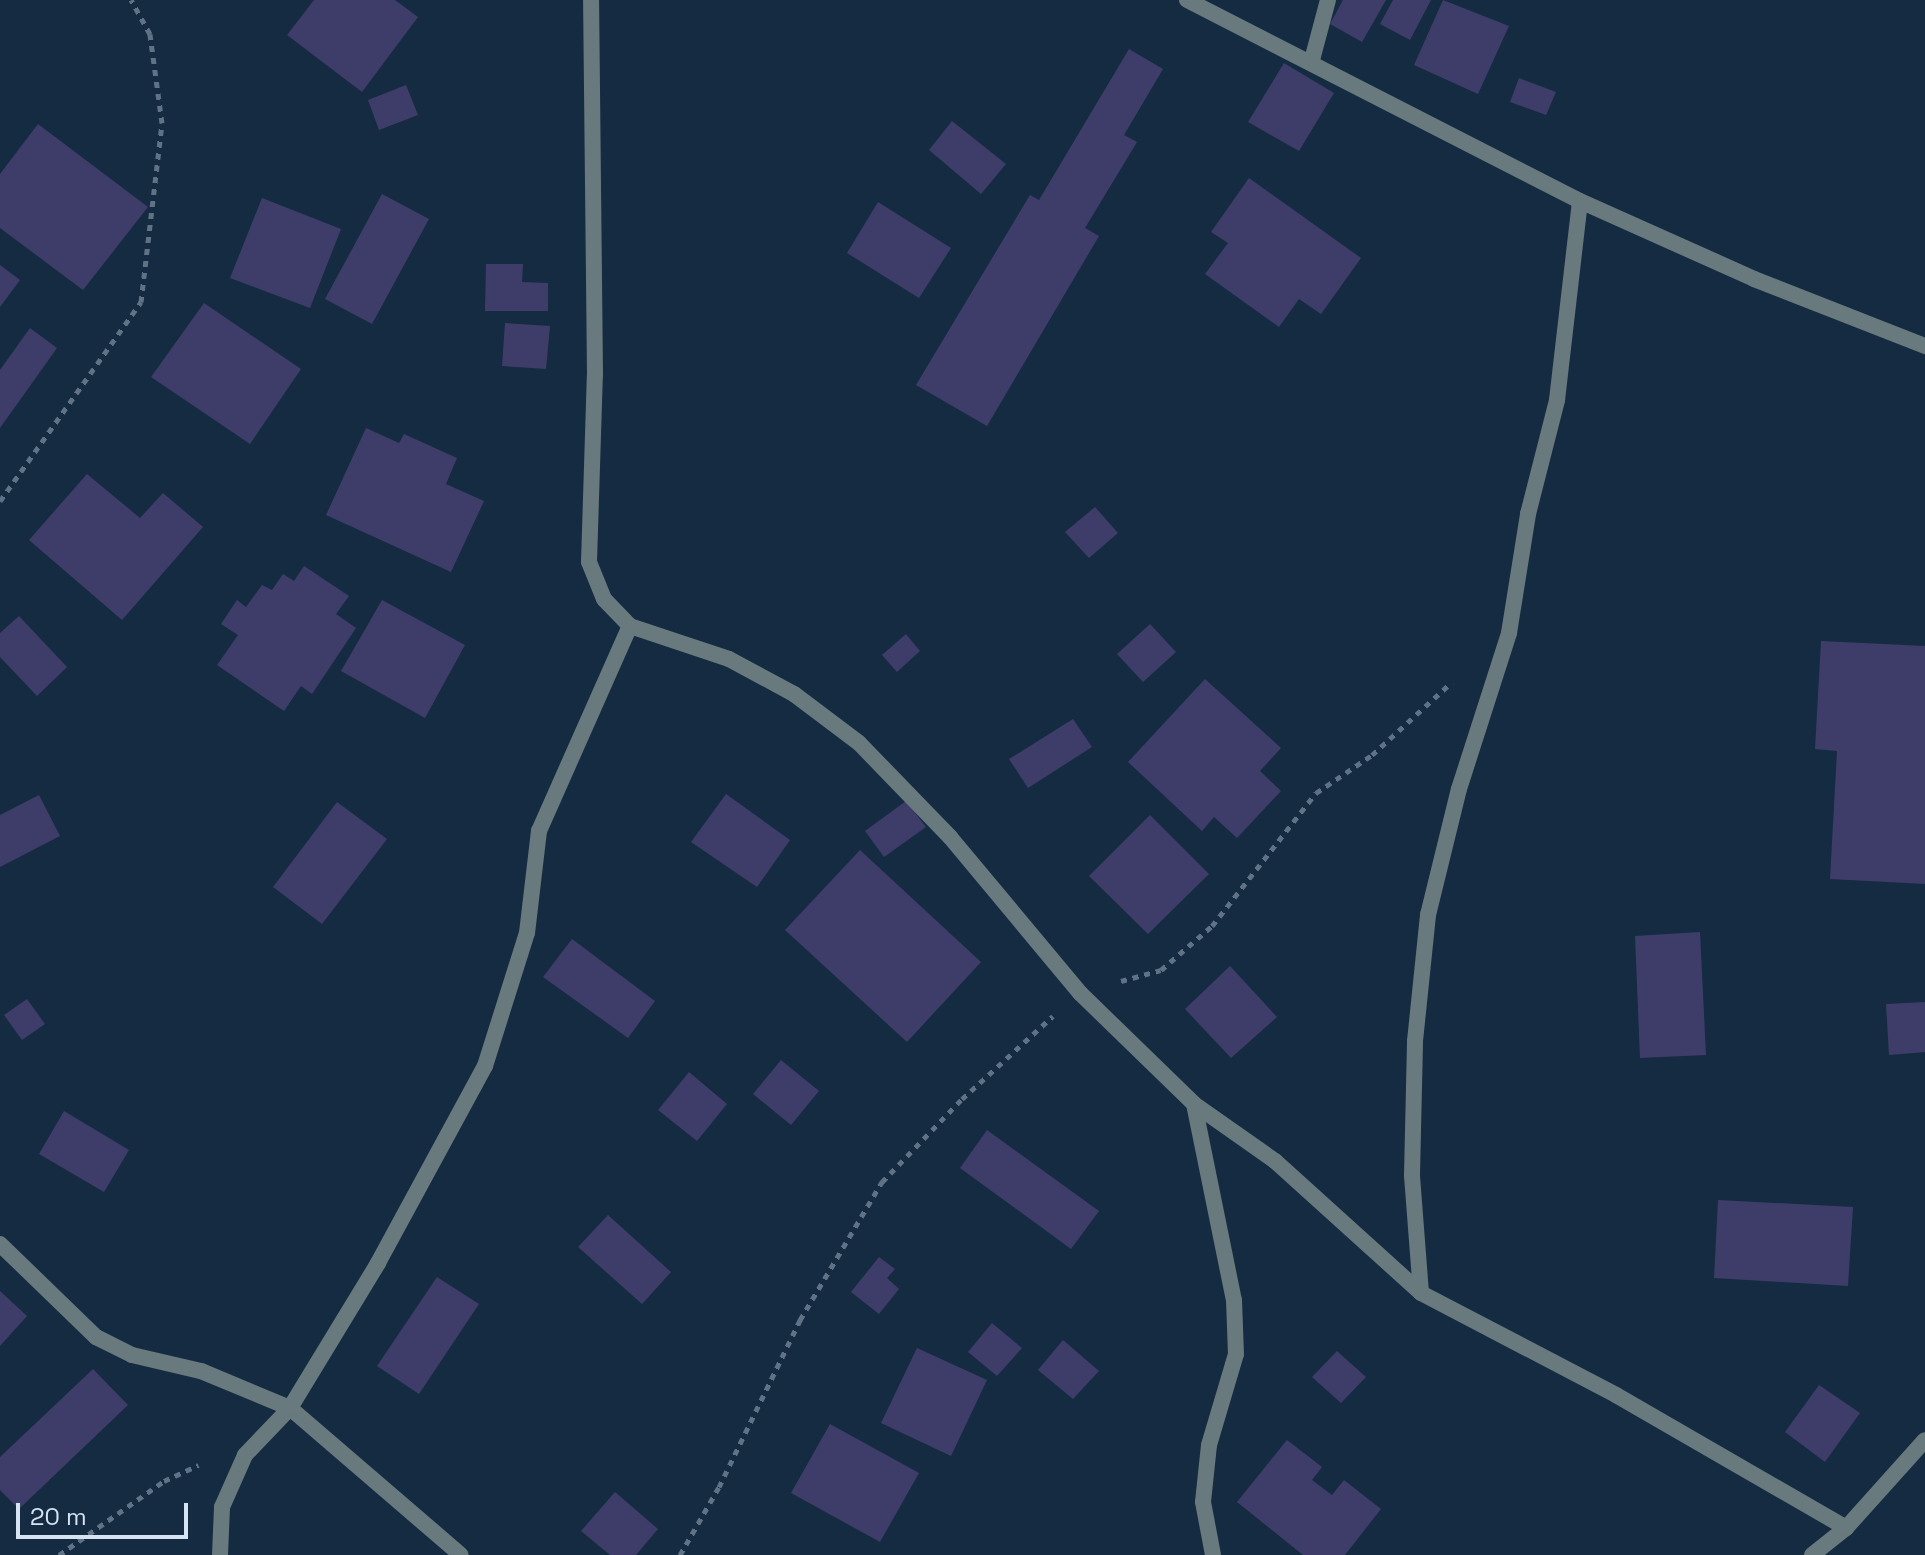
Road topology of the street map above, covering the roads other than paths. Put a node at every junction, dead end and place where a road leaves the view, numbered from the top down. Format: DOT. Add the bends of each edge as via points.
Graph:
graph roads {
  1 [pos="591,0"];
  2 [pos="1187,0"];
  3 [pos="1328,0"];
  4 [pos="1312,60"];
  5 [pos="1580,201"];
  6 [pos="1925,346"];
  7 [pos="630,626"];
  8 [pos="1194,1104"];
  9 [pos="0,1244"];
  10 [pos="1421,1293"];
  11 [pos="290,1408"];
  12 [pos="1925,1440"];
  13 [pos="1846,1528"];
  14 [pos="220,1555"];
  15 [pos="461,1555"];
  16 [pos="1213,1555"];
  17 [pos="1812,1555"];
  1 -- 7 [label="street" via="595,375 589,562 604,599"];
  2 -- 4 [label="street"];
  3 -- 4 [label="street"];
  4 -- 5 [label="street"];
  5 -- 6 [label="street" via="1754,279"];
  5 -- 10 [label="street" via="1557,400 1528,514 1509,633 1459,789 1428,915 1415,1041 1412,1160"];
  7 -- 8 [label="street" via="729,659 794,694 859,743 950,837 1080,993"];
  7 -- 11 [label="street" via="539,831 527,933 485,1066 378,1263"];
  8 -- 10 [label="street" via="1275,1161"];
  8 -- 16 [label="street" via="1235,1314 1236,1354 1209,1445 1203,1502"];
  9 -- 11 [label="street" via="96,1337 132,1355 201,1371"];
  10 -- 13 [label="street" via="1616,1395"];
  11 -- 14 [label="street" via="245,1455 222,1507"];
  11 -- 15 [label="street"];
  12 -- 13 [label="street"];
  13 -- 17 [label="street"];
}
